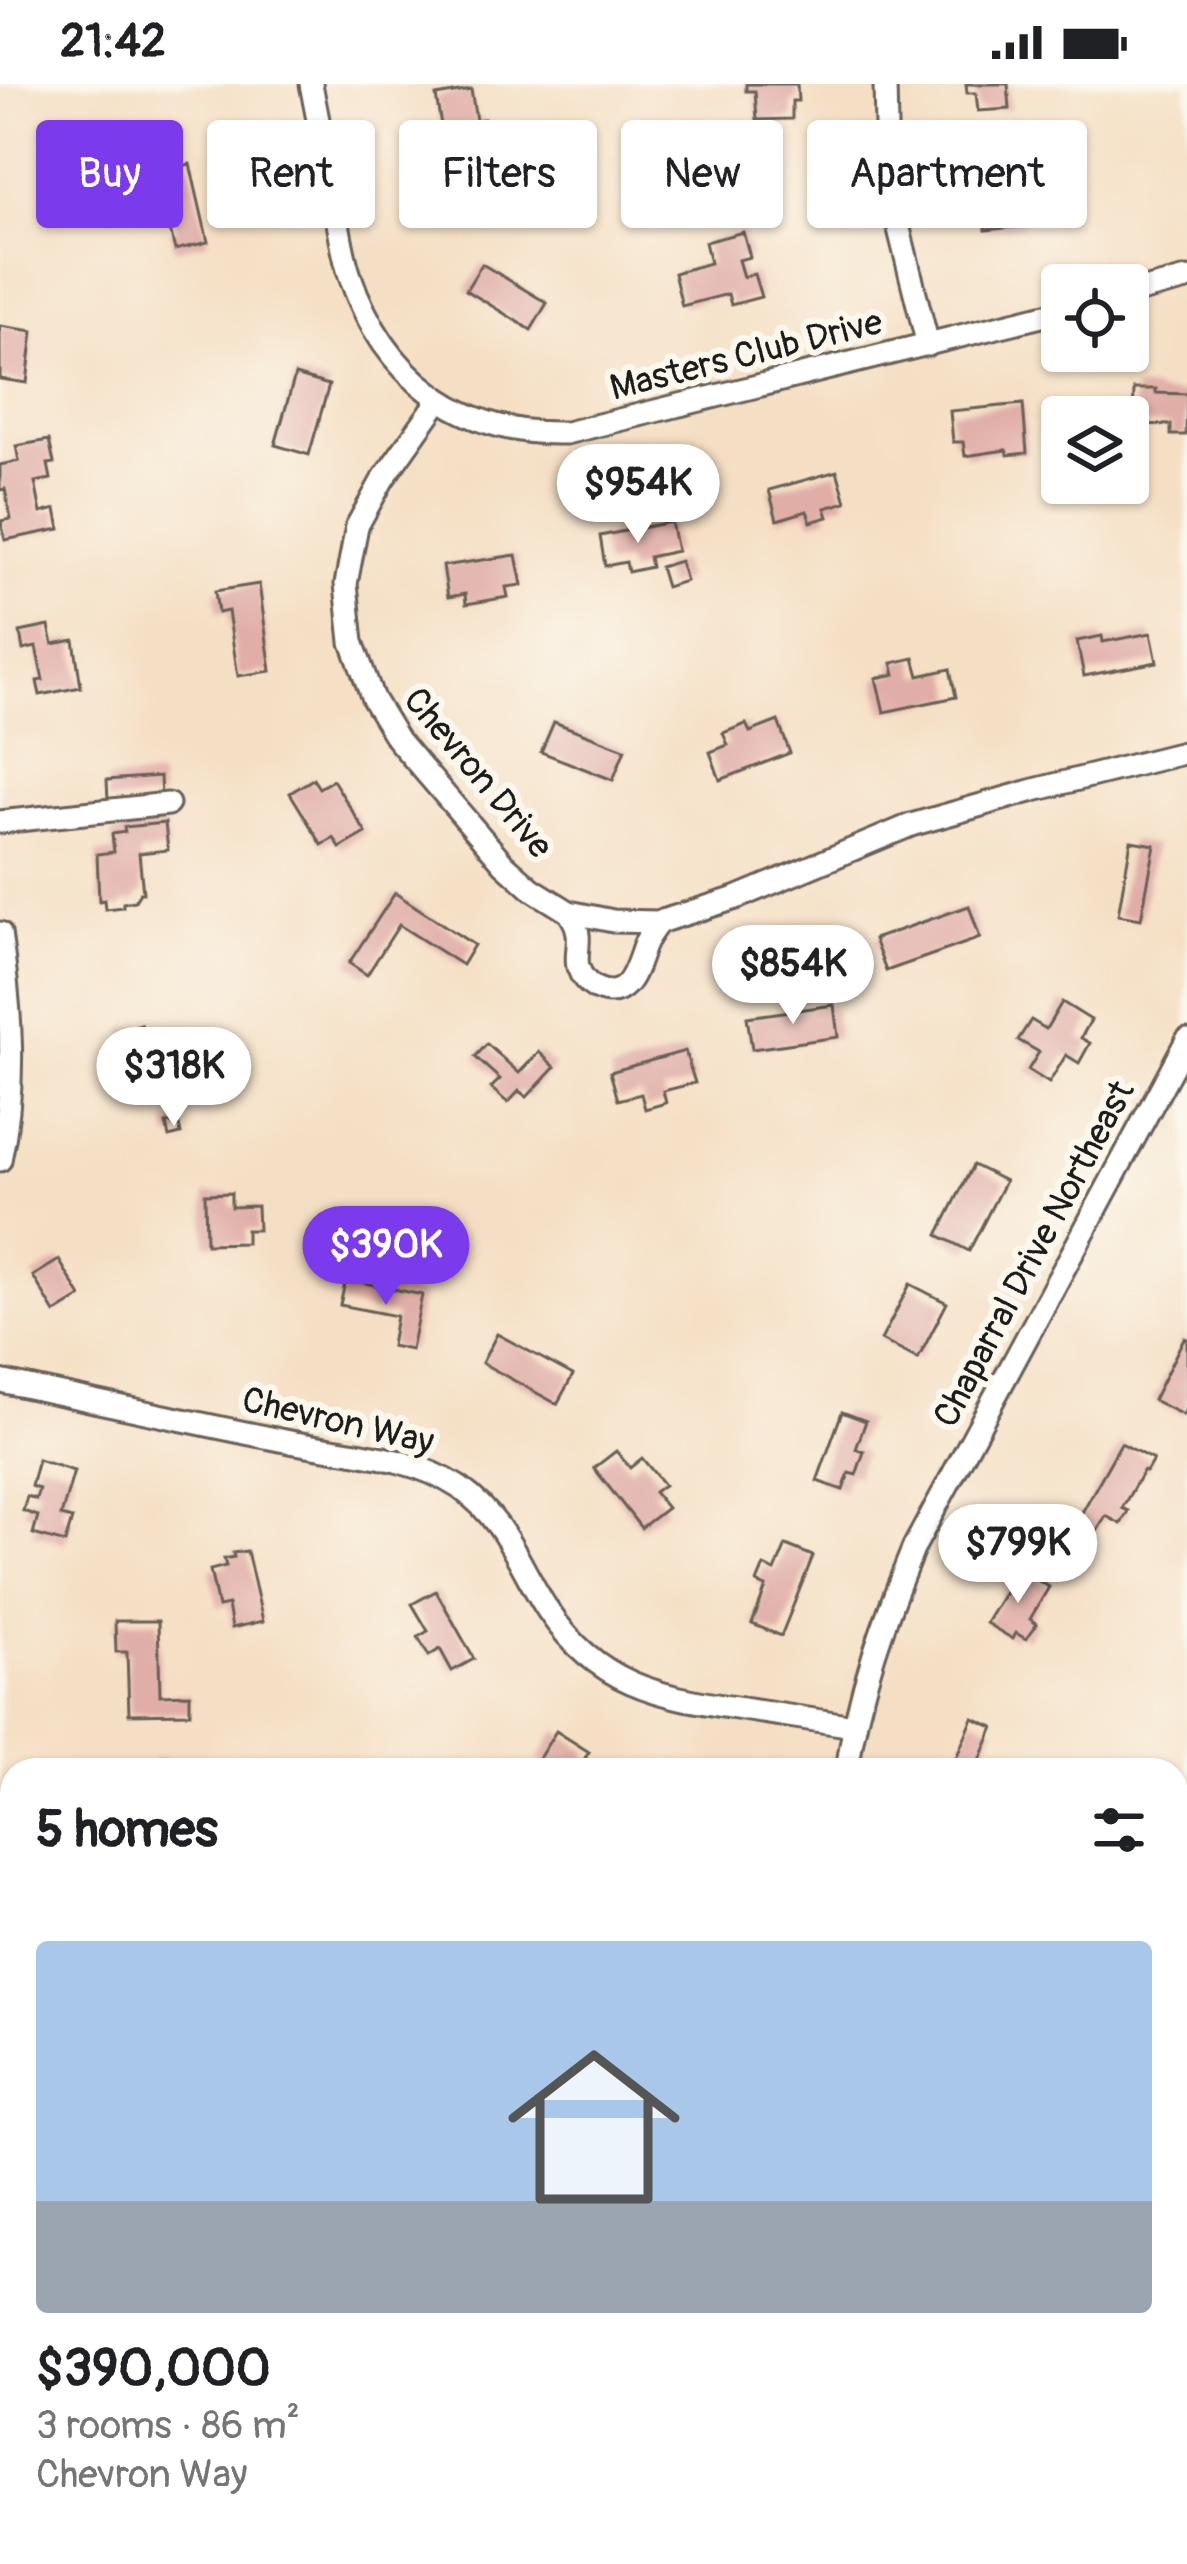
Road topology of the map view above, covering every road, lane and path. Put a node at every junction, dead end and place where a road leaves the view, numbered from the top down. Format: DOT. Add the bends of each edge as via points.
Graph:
graph roads {
  1 [pos="311,84"];
  2 [pos="885,84"];
  3 [pos="1187,279"];
  4 [pos="1149,289"];
  5 [pos="1041,316"];
  6 [pos="928,345"];
  7 [pos="439,400"];
  8 [pos="1187,752"];
  9 [pos="168,804"];
  10 [pos="0,822"];
  11 [pos="569,912"];
  12 [pos="658,922"];
  13 [pos="0,933"];
  14 [pos="1187,1040"];
  15 [pos="0,1160"];
  16 [pos="0,1381"];
  17 [pos="854,1726"];
  18 [pos="849,1758"];
  1 -- 7 [label="street, Masters Club Drive" via="361,306 394,356"];
  2 -- 6 [label="street" via="892,201"];
  3 -- 4 [label="street"];
  5 -- 6 [label="street, Masters Club Drive"];
  6 -- 7 [label="street, Masters Club Drive" via="566,433 500,428"];
  7 -- 11 [label="street, Chevron Drive" via="357,526 346,584 352,641 398,740 504,864"];
  8 -- 12 [label="street, Chevron Drive" via="911,826"];
  9 -- 10 [label="street"];
  11 -- 12 [label="street, Chevron Drive"];
  11 -- 12 [label="street" via="579,932 580,973 604,991 632,980"];
  13 -- 15 [label="street" via="11,1077"];
  14 -- 17 [label="street, Chaparral Drive Northeast" via="914,1547"];
  16 -- 17 [label="street, Chevron Way" via="423,1469 490,1514 558,1625 615,1676 677,1699"];
  17 -- 18 [label="street, Chaparral Drive Northeast"];
}
